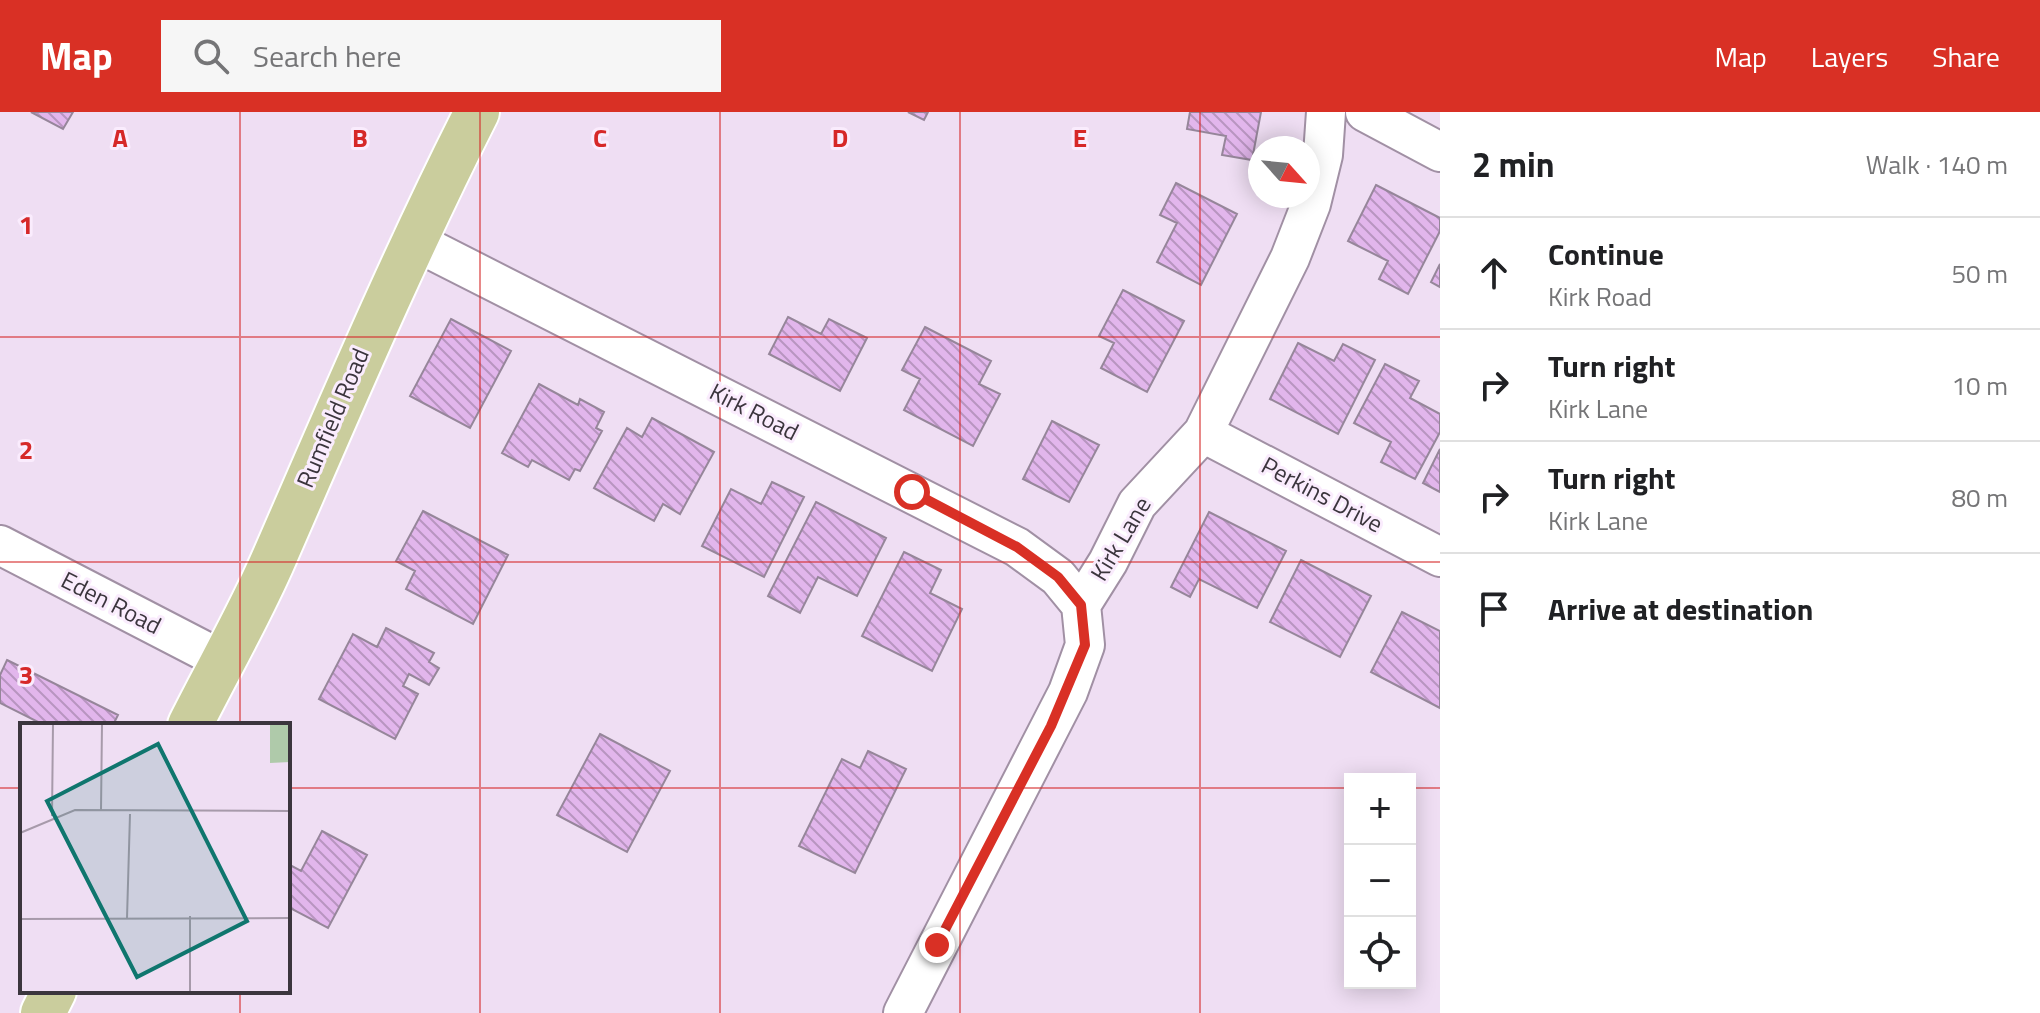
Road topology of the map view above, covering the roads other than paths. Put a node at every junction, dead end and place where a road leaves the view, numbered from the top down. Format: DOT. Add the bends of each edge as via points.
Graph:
graph roads {
  1 [pos="477,112"];
  2 [pos="1326,112"];
  3 [pos="1365,112"];
  4 [pos="1440,152"];
  5 [pos="412,240"];
  6 [pos="1203,433"];
  7 [pos="0,545"];
  8 [pos="1440,557"];
  9 [pos="1081,605"];
  10 [pos="222,660"];
  11 [pos="191,723"];
  12 [pos="53,993"];
  13 [pos="43,1013"];
  14 [pos="903,1013"];
  1 -- 5 [label="main road, Rumfield Road"];
  2 -- 6 [label="street, Kirk Lane" via="1311,204 1290,258"];
  3 -- 4 [label="street"];
  5 -- 9 [label="street, Kirk Road" via="1017,547 1058,577"];
  5 -- 10 [label="main road, Rumfield Road" via="274,559"];
  6 -- 8 [label="street, Perkins Drive"];
  6 -- 9 [label="street, Kirk Lane" via="1137,504"];
  7 -- 10 [label="street, Eden Road"];
  9 -- 14 [label="street, Kirk Lane" via="1085,645 1068,692"];
  10 -- 11 [label="main road, Rumfield Road"];
  12 -- 13 [label="main road"];
}
